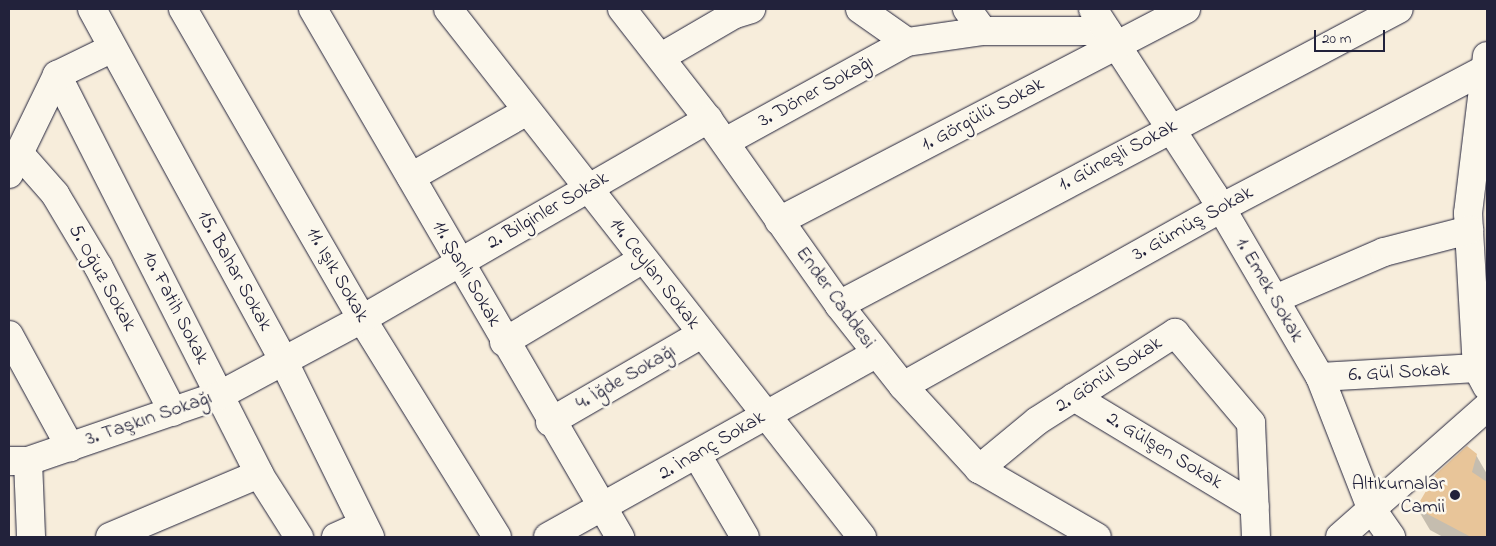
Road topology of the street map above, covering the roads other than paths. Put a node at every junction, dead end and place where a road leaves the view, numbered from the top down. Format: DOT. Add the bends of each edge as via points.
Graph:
graph roads {
  1 [pos="92,9"];
  2 [pos="183,9"];
  3 [pos="313,9"];
  4 [pos="448,9"];
  5 [pos="622,9"];
  6 [pos="860,9"];
  7 [pos="967,9"];
  8 [pos="1186,9"];
  9 [pos="1399,9"];
  10 [pos="739,10"];
  11 [pos="1105,28"];
  12 [pos="983,31"];
  13 [pos="907,42"];
  14 [pos="111,49"];
  15 [pos="660,57"];
  16 [pos="1486,63"];
  17 [pos="57,75"];
  18 [pos="1484,106"];
  19 [pos="527,111"];
  20 [pos="708,119"];
  21 [pos="1170,128"];
  22 [pos="724,142"];
  23 [pos="14,163"];
  24 [pos="411,177"];
  25 [pos="587,189"];
  26 [pos="1221,208"];
  27 [pos="779,221"];
  28 [pos="1469,230"];
  29 [pos="643,259"];
  30 [pos="459,262"];
  31 [pos="1480,268"];
  32 [pos="1275,299"];
  33 [pos="839,305"];
  34 [pos="362,318"];
  35 [pos="702,334"];
  36 [pos="9,336"];
  37 [pos="504,342"];
  38 [pos="876,354"];
  39 [pos="283,360"];
  40 [pos="1320,377"];
  41 [pos="1482,377"];
  42 [pos="903,386"];
  43 [pos="220,395"];
  44 [pos="1074,397"];
  45 [pos="1487,407"];
  46 [pos="173,412"];
  47 [pos="767,415"];
  48 [pos="550,422"];
  49 [pos="70,446"];
  50 [pos="697,455"];
  51 [pos="18,461"];
  52 [pos="979,469"];
  53 [pos="259,474"];
  54 [pos="1254,506"];
  55 [pos="603,508"];
  56 [pos="1371,508"];
  57 [pos="366,531"];
  58 [pos="31,537"];
  59 [pos="110,537"];
  60 [pos="299,537"];
  61 [pos="336,537"];
  62 [pos="497,537"];
  63 [pos="548,537"];
  64 [pos="620,537"];
  65 [pos="745,537"];
  66 [pos="862,537"];
  67 [pos="1097,537"];
  68 [pos="1256,537"];
  69 [pos="1340,537"];
  70 [pos="1390,537"];
  1 -- 14 [label="street, 15. Bahar Sokak"];
  2 -- 34 [label="street, 11. Işık Sokak"];
  3 -- 24 [label="street, 11. Şanlı Sokak"];
  4 -- 19 [label="street, 14. Ceylan Sokak"];
  5 -- 15 [label="street, Ender Caddesi"];
  6 -- 13 [label="street"];
  7 -- 12 [label="street"];
  8 -- 11 [label="street, 1. Görgülü Sokak"];
  9 -- 21 [label="street, 1. Güneşli Sokak"];
  10 -- 15 [label="street"];
  11 -- 12 [label="street"];
  11 -- 21 [label="street, 1. Emek Sokak"];
  11 -- 27 [label="street, 1. Görgülü Sokak"];
  12 -- 13 [label="street"];
  13 -- 22 [label="street, 3. Döner Sokağı"];
  14 -- 17 [label="street"];
  14 -- 39 [label="street, 15. Bahar Sokak"];
  15 -- 20 [label="street, Ender Caddesi"];
  16 -- 18 [label="street"];
  16 -- 26 [label="street, 3. Gümüş Sokak"];
  17 -- 23 [label="street"];
  17 -- 43 [label="street, 10. Fatih Sokak"];
  18 -- 28 [label="street" via="1468,213"];
  19 -- 24 [label="street"];
  19 -- 25 [label="street, 14. Ceylan Sokak"];
  20 -- 22 [label="street, Ender Caddesi"];
  20 -- 25 [label="street, 2. Bilginler Sokak"];
  21 -- 26 [label="street, 1. Emek Sokak"];
  21 -- 33 [label="street, 1. Güneşli Sokak"];
  22 -- 27 [label="street, Ender Caddesi"];
  23 -- 46 [label="street, 5. Oğuz Sokak" via="55,194 93,258"];
  24 -- 30 [label="street, 11. Şanlı Sokak"];
  25 -- 29 [label="street, 14. Ceylan Sokak"];
  25 -- 30 [label="street, 2. Bilginler Sokak"];
  26 -- 32 [label="street, 1. Emek Sokak"];
  26 -- 42 [label="street, 3. Gümüş Sokak"];
  27 -- 33 [label="street, Ender Caddesi"];
  28 -- 31 [label="street"];
  28 -- 32 [label="street" via="1384,252"];
  29 -- 35 [label="street, 14. Ceylan Sokak"];
  29 -- 37 [label="street"];
  30 -- 34 [label="street, 2. Bilginler Sokak"];
  30 -- 37 [label="street, 11. Şanlı Sokak"];
  31 -- 41 [label="street"];
  32 -- 40 [label="street, 1. Emek Sokak"];
  33 -- 38 [label="street, Ender Caddesi"];
  34 -- 39 [label="street, 2. Bilginler Sokak"];
  34 -- 62 [label="street, 11. Işık Sokak"];
  35 -- 47 [label="street, 14. Ceylan Sokak"];
  35 -- 48 [label="street, 4. İğde Sokağı"];
  36 -- 49 [label="street"];
  37 -- 48 [label="street, 11. Şanlı Sokak"];
  38 -- 42 [label="street, Ender Caddesi"];
  38 -- 47 [label="street, 2. İnanç Sokak"];
  39 -- 43 [label="street, 3. Taşkın Sokağı"];
  39 -- 57 [label="street, 15. Bahar Sokak"];
  40 -- 41 [label="street, 6. Gül Sokak"];
  40 -- 56 [label="street, 1. Emek Sokak"];
  42 -- 52 [label="street, Ender Caddesi"];
  43 -- 46 [label="street, 3. Taşkın Sokağı"];
  43 -- 53 [label="street, 10. Fatih Sokak"];
  44 -- 52 [label="street, 2. Gönül Sokak" via="1037,421"];
  44 -- 54 [label="street, 2. Gülşen Sokak"];
  44 -- 54 [label="street, 2. Gönül Sokak" via="1174,333 1251,423"];
  45 -- 56 [label="street"];
  46 -- 49 [label="street, 3. Taşkın Sokağı"];
  47 -- 50 [label="street, 2. İnanç Sokak"];
  47 -- 66 [label="street, 14. Ceylan Sokak"];
  48 -- 55 [label="street, 11. Şanlı Sokak"];
  49 -- 51 [label="street, 3. Taşkın Sokağı"];
  50 -- 55 [label="street, 2. İnanç Sokak"];
  50 -- 65 [label="street"];
  51 -- 58 [label="street"];
  52 -- 67 [label="street, Ender Caddesi"];
  53 -- 59 [label="street"];
  53 -- 60 [label="street, 10. Fatih Sokak"];
  54 -- 68 [label="street, 2. Gönül Sokak"];
  55 -- 63 [label="street, 2. İnanç Sokak"];
  55 -- 64 [label="street, 11. Şanlı Sokak"];
  56 -- 69 [label="street"];
  56 -- 70 [label="street, 1. Emek Sokak"];
  57 -- 61 [label="street"];
}
